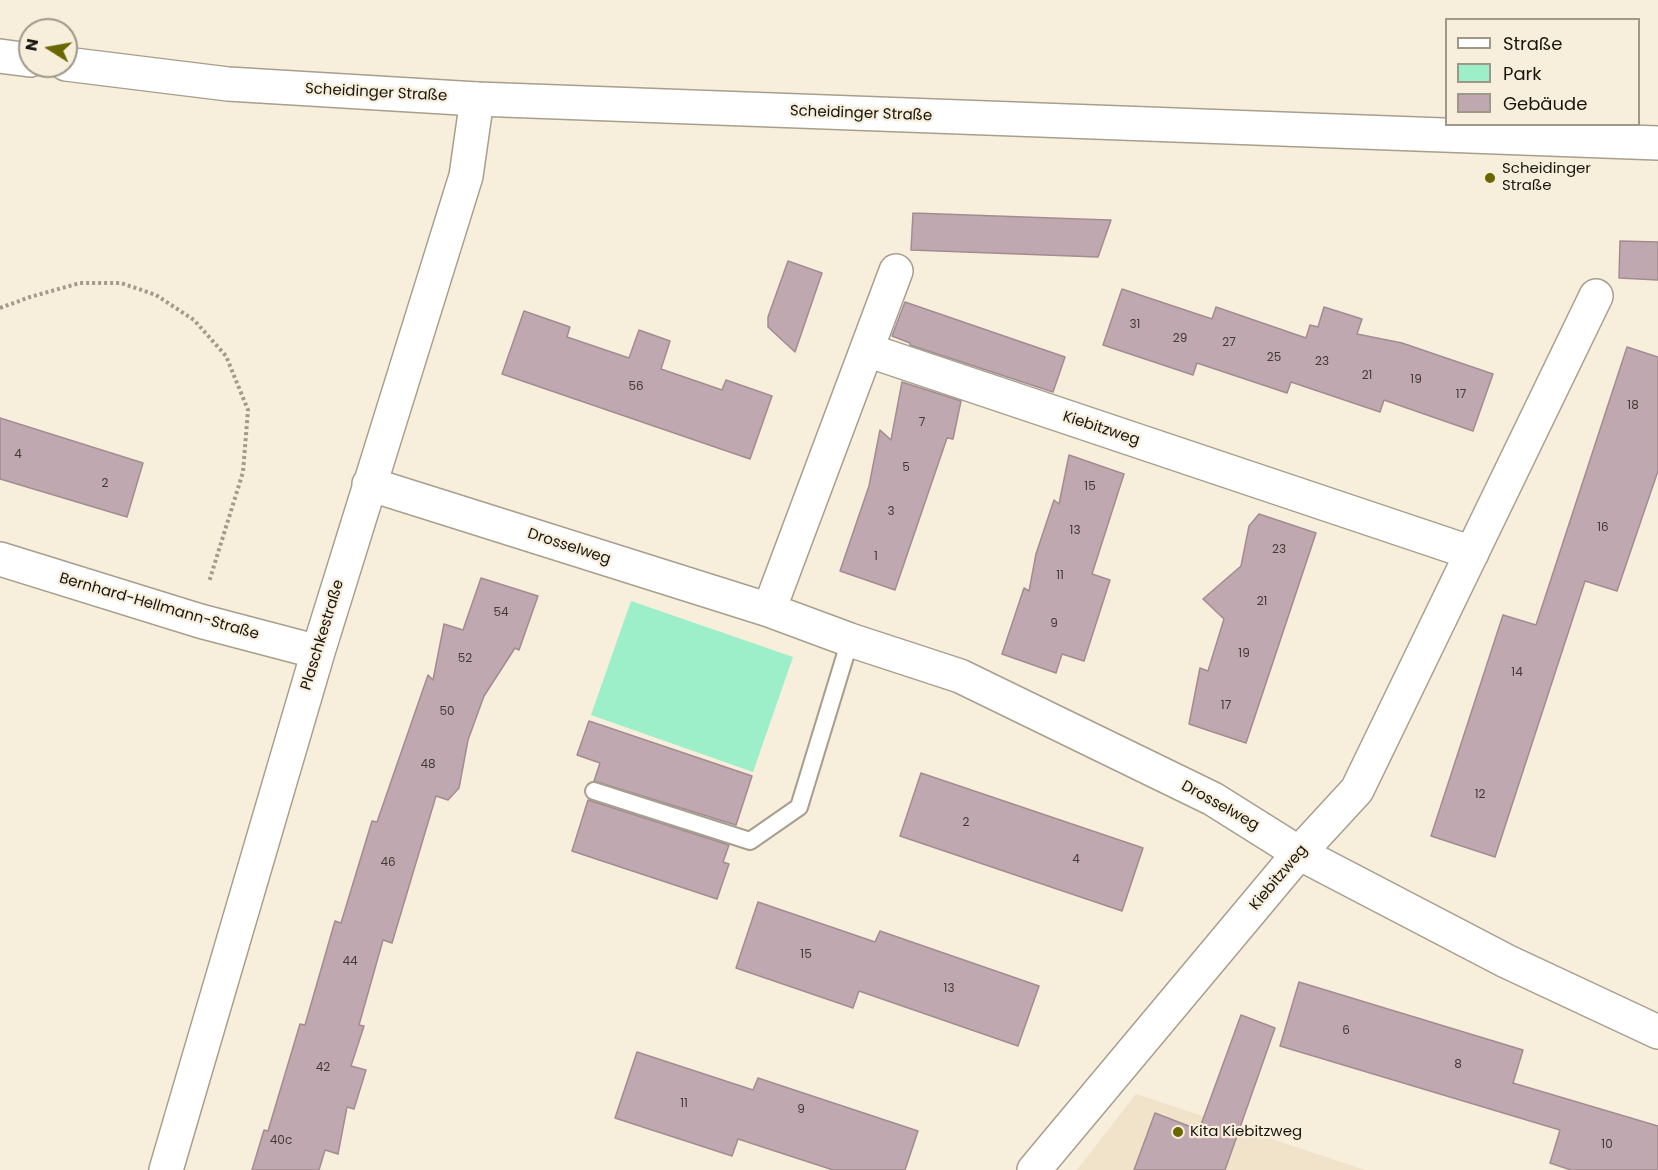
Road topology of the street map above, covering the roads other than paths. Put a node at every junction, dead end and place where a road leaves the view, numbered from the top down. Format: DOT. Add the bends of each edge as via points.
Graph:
graph roads {
  1 [pos="0,56"];
  2 [pos="18,58"];
  3 [pos="78,65"];
  4 [pos="477,99"];
  5 [pos="1658,143"];
  6 [pos="896,271"];
  7 [pos="1596,296"];
  8 [pos="867,350"];
  9 [pos="369,484"];
  10 [pos="1472,553"];
  11 [pos="0,559"];
  12 [pos="769,610"];
  13 [pos="850,640"];
  14 [pos="318,652"];
  15 [pos="594,791"];
  16 [pos="1299,853"];
  17 [pos="1658,1032"];
  18 [pos="166,1170"];
  19 [pos="1034,1170"];
  1 -- 2 [label="street"];
  3 -- 4 [label="street, Scheidinger Straße" via="228,84"];
  4 -- 5 [label="street, Scheidinger Straße"];
  4 -- 9 [label="street, Plaschkestraße" via="466,176"];
  6 -- 8 [label="street"];
  7 -- 10 [label="street, Kiebitzweg"];
  8 -- 10 [label="street, Kiebitzweg"];
  8 -- 12 [label="street"];
  9 -- 12 [label="street, Drosselweg"];
  9 -- 14 [label="street, Plaschkestraße"];
  10 -- 16 [label="street, Kiebitzweg" via="1357,790"];
  11 -- 14 [label="street, Bernhard-Hellmann-Straße" via="200,621"];
  12 -- 13 [label="street, Drosselweg"];
  13 -- 15 [label="lane" via="799,807 750,841"];
  13 -- 16 [label="street, Drosselweg" via="960,676 1213,799"];
  14 -- 18 [label="street, Plaschkestraße"];
  16 -- 17 [label="street, Drosselweg" via="1506,961"];
  16 -- 19 [label="street, Kiebitzweg"];
}
